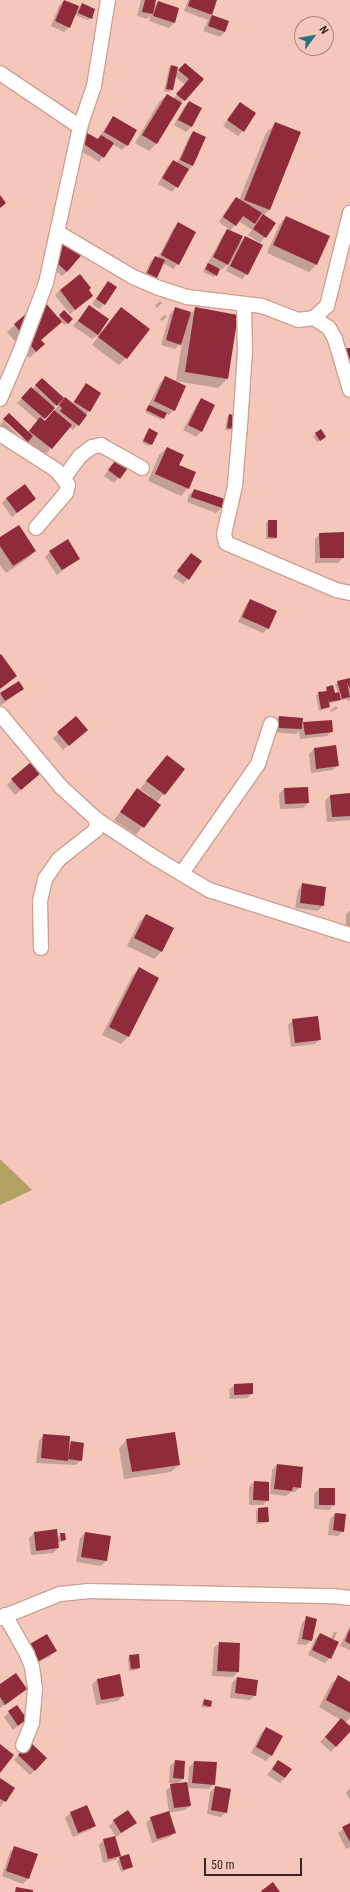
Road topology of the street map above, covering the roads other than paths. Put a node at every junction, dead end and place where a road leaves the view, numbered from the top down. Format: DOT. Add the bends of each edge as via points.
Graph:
graph roads {
  1 [pos="108,0"];
  2 [pos="0,73"];
  3 [pos="80,126"];
  4 [pos="350,213"];
  5 [pos="57,232"];
  6 [pos="244,304"];
  7 [pos="314,318"];
  8 [pos="350,390"];
  9 [pos="0,399"];
  10 [pos="0,434"];
  11 [pos="142,468"];
  12 [pos="64,478"];
  13 [pos="36,528"];
  14 [pos="350,593"];
  15 [pos="0,714"];
  16 [pos="271,724"];
  17 [pos="96,818"];
  18 [pos="182,873"];
  19 [pos="350,935"];
  20 [pos="40,948"];
  21 [pos="350,1598"];
  22 [pos="2,1617"];
  23 [pos="23,1744"];
  1 -- 3 [label="street" via="94,86"];
  2 -- 3 [label="street"];
  3 -- 5 [label="street"];
  4 -- 7 [label="street" via="327,306"];
  5 -- 6 [label="street" via="133,277 156,287 187,297"];
  5 -- 9 [label="street" via="46,282"];
  6 -- 7 [label="street" via="262,306 298,320"];
  6 -- 14 [label="street" via="245,351 240,426 235,486 224,534 226,543 336,590"];
  7 -- 8 [label="street" via="329,328 335,339"];
  10 -- 12 [label="street" via="56,470"];
  11 -- 12 [label="street" via="101,445 92,447 80,456"];
  12 -- 13 [label="street" via="68,485 66,493"];
  15 -- 17 [label="street" via="61,787"];
  16 -- 18 [label="street" via="258,764"];
  17 -- 18 [label="street"];
  17 -- 20 [label="street" via="96,830 59,859 45,879 40,901"];
  18 -- 19 [label="street" via="209,890"];
  21 -- 22 [label="street" via="87,1590 60,1594"];
  22 -- 23 [label="street" via="27,1654 32,1667 35,1688 32,1723"];
}
